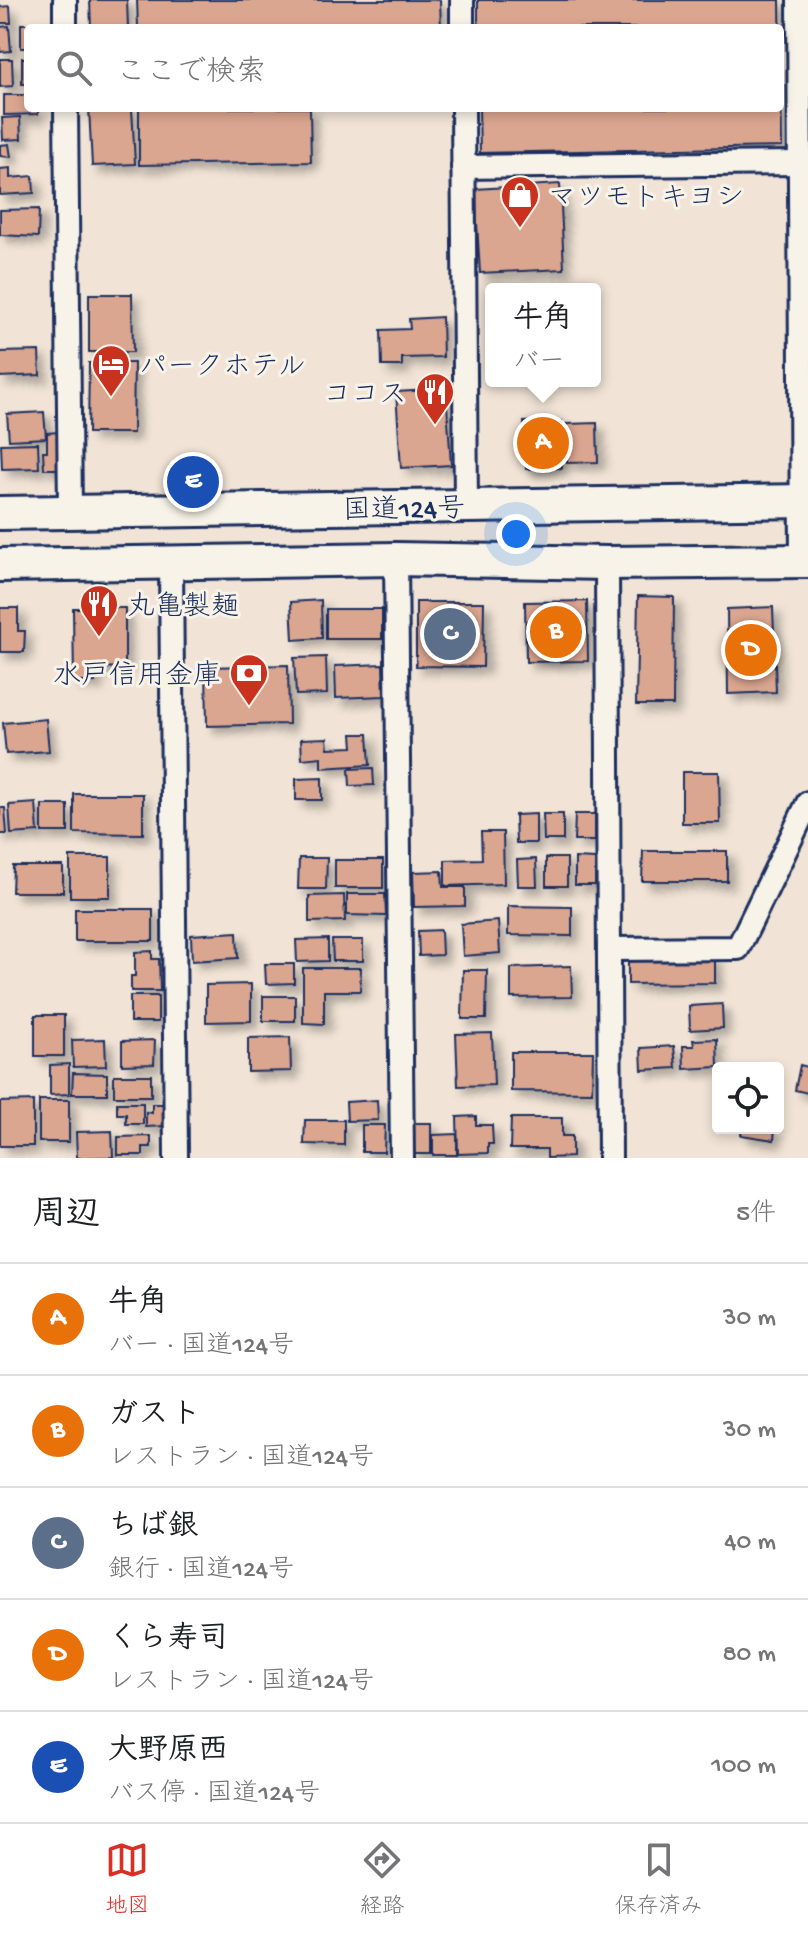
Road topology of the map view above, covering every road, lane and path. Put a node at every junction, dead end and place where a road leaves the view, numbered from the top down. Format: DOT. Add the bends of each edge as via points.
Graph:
graph roads {
  1 [pos="65,0"];
  2 [pos="462,0"];
  3 [pos="799,0"];
  4 [pos="65,24"];
  5 [pos="462,24"];
  6 [pos="66,112"];
  7 [pos="463,112"];
  8 [pos="799,163"];
  9 [pos="463,167"];
  10 [pos="805,501"];
  11 [pos="466,506"];
  12 [pos="70,512"];
  13 [pos="0,513"];
  14 [pos="396,559"];
  15 [pos="805,561"];
  16 [pos="171,563"];
  17 [pos="607,563"];
  18 [pos="0,565"];
  19 [pos="808,803"];
  20 [pos="610,949"];
  21 [pos="176,1158"];
  22 [pos="402,1158"];
  23 [pos="610,1158"];
  1 -- 4 [label="street"];
  2 -- 5 [label="street"];
  3 -- 8 [label="street"];
  6 -- 12 [label="street"];
  7 -- 9 [label="street"];
  8 -- 9 [label="street"];
  8 -- 10 [label="street"];
  9 -- 11 [label="street"];
  10 -- 11 [label="highway, 国道124号"];
  10 -- 15 [label="street"];
  11 -- 12 [label="highway, 国道124号"];
  12 -- 13 [label="highway, 国道124号"];
  14 -- 16 [label="highway, 国道124号"];
  14 -- 17 [label="highway, 国道124号"];
  14 -- 22 [label="street"];
  15 -- 17 [label="highway, 国道124号"];
  16 -- 18 [label="highway, 国道124号"];
  16 -- 21 [label="street"];
  17 -- 20 [label="street"];
  19 -- 20 [label="street" via="738,948"];
  20 -- 23 [label="street"];
}
